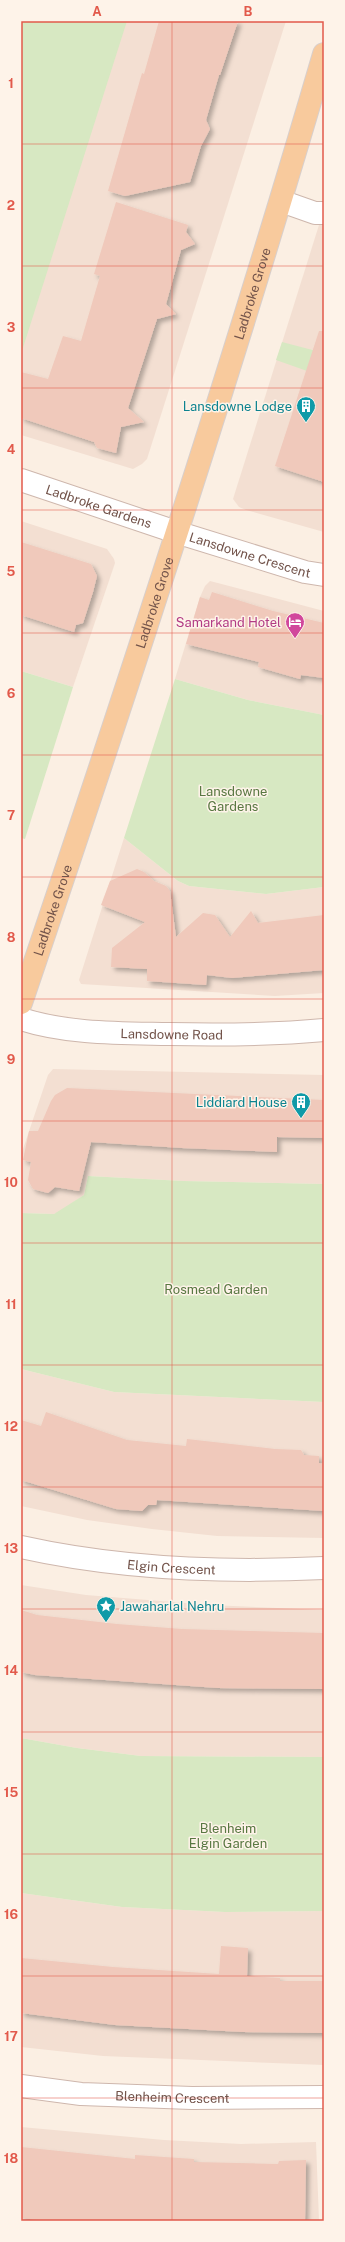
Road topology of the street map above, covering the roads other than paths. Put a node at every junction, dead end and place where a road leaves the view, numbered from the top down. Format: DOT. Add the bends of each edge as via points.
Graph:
graph roads {
  1 [pos="324,54"];
  2 [pos="281,201"];
  3 [pos="324,213"];
  4 [pos="21,480"];
  5 [pos="176,532"];
  6 [pos="324,575"];
  7 [pos="21,1003"];
  8 [pos="21,1019"];
  9 [pos="324,1030"];
  10 [pos="21,1547"];
  11 [pos="324,1568"];
  12 [pos="21,2086"];
  13 [pos="324,2097"];
  1 -- 2 [label="main road, Ladbroke Grove"];
  2 -- 3 [label="street" via="315,213"];
  2 -- 5 [label="main road, Ladbroke Grove"];
  4 -- 5 [label="street, Ladbroke Gardens"];
  5 -- 6 [label="street, Lansdowne Crescent" via="305,572"];
  5 -- 7 [label="main road, Ladbroke Grove"];
  8 -- 9 [label="street, Lansdowne Road" via="46,1027 122,1033 290,1033"];
  10 -- 11 [label="street, Elgin Crescent" via="156,1567 227,1570"];
  12 -- 13 [label="street, Blenheim Crescent" via="89,2095 192,2098"];
}
